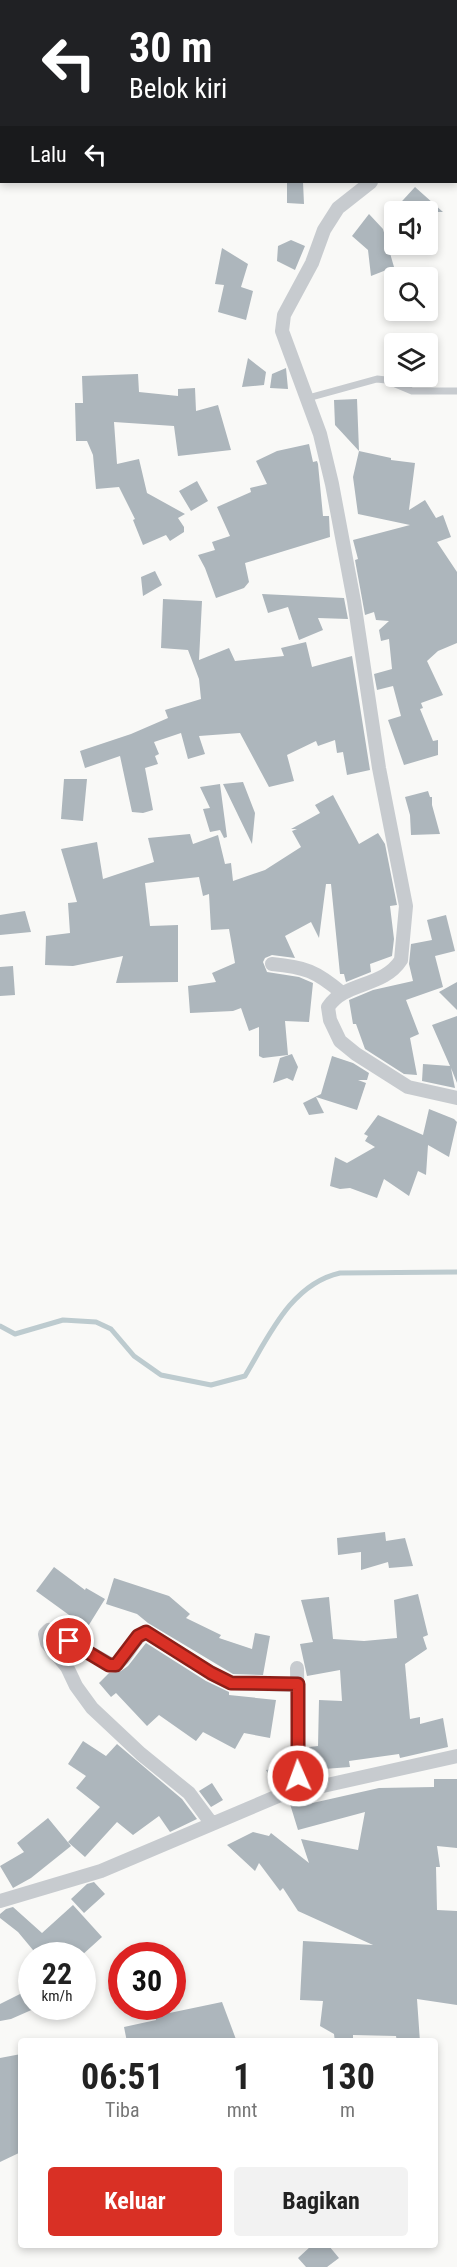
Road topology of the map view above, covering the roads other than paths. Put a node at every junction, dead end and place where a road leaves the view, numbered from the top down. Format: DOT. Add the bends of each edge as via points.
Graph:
graph roads {
  1 [pos="370,183"];
  2 [pos="457,391"];
  3 [pos="308,398"];
  4 [pos="272,964"];
  5 [pos="342,993"];
  6 [pos="457,1098"];
  7 [pos="297,1668"];
  8 [pos="298,1684"];
  9 [pos="457,1756"];
  10 [pos="299,1791"];
  11 [pos="212,1824"];
  12 [pos="0,1901"];
  1 -- 3 [label="street" via="338,208 284,315 282,331"];
  2 -- 3 [label="lane" via="412,391 377,379"];
  3 -- 5 [label="street" via="332,484 406,906 396,967 381,979"];
  4 -- 5 [label="street" via="312,970"];
  5 -- 6 [label="street" via="328,1007 340,1041 408,1087"];
  7 -- 8 [label="street"];
  8 -- 10 [label="street"];
  8 -- 11 [label="street" via="231,1683 146,1632 138,1636 119,1663 112,1665 49,1630 45,1634 50,1650 68,1667 92,1708 141,1755 189,1793"];
  9 -- 10 [label="street"];
  10 -- 11 [label="street"];
  11 -- 12 [label="street" via="101,1871"];
}
